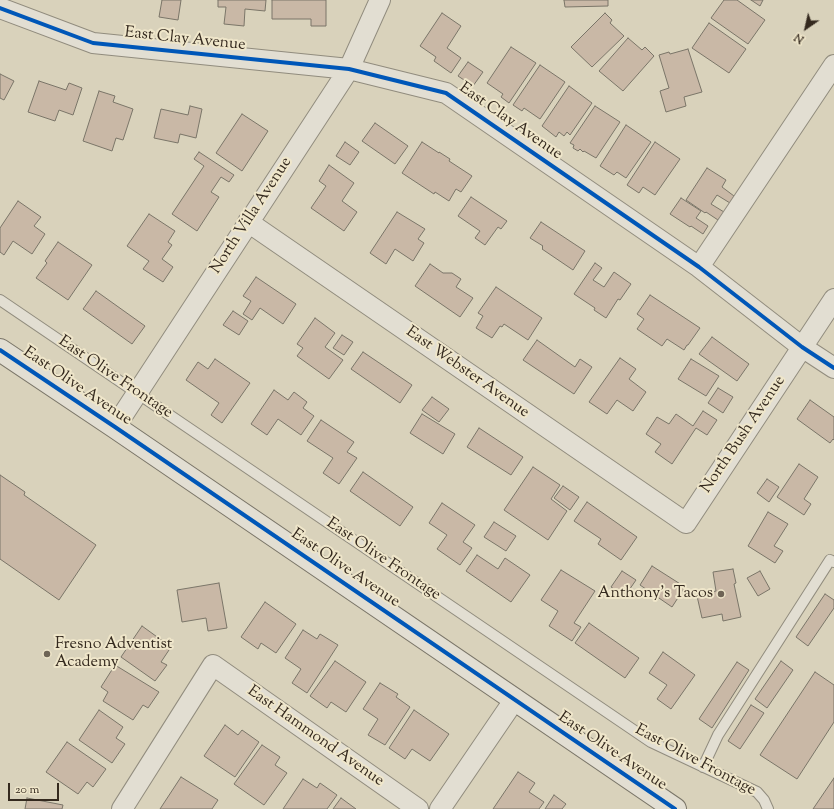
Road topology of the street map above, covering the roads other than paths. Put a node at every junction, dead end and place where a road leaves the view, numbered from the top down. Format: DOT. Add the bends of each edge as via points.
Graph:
graph roads {
  1 [pos="380,0"];
  2 [pos="0,8"];
  3 [pos="834,65"];
  4 [pos="349,69"];
  5 [pos="248,222"];
  6 [pos="699,268"];
  7 [pos="834,299"];
  8 [pos="0,300"];
  9 [pos="802,347"];
  10 [pos="0,350"];
  11 [pos="834,368"];
  12 [pos="137,393"];
  13 [pos="115,426"];
  14 [pos="686,523"];
  15 [pos="834,562"];
  16 [pos="515,699"];
  17 [pos="703,767"];
  18 [pos="122,809"];
  19 [pos="418,809"];
  20 [pos="440,809"];
  21 [pos="675,809"];
  22 [pos="768,809"];
  1 -- 4 [label="street, North Villa Avenue"];
  2 -- 4 [label="street, East Clay Avenue" via="93,42"];
  3 -- 6 [label="street"];
  4 -- 5 [label="street, North Villa Avenue"];
  4 -- 6 [label="street, East Clay Avenue" via="446,93"];
  5 -- 12 [label="street, North Villa Avenue"];
  5 -- 14 [label="street, East Webster Avenue"];
  6 -- 9 [label="street, East Clay Avenue"];
  7 -- 9 [label="street, North Bush Avenue"];
  8 -- 12 [label="lane, East Olive Frontage"];
  9 -- 11 [label="street, East Clay Avenue"];
  9 -- 14 [label="street, North Bush Avenue"];
  10 -- 13 [label="main road, East Olive Avenue"];
  12 -- 13 [label="street, North Villa Avenue"];
  12 -- 17 [label="lane, East Olive Frontage" via="651,742"];
  13 -- 16 [label="main road, East Olive Avenue"];
  15 -- 17 [label="lane" via="830,560 718,735"];
  16 -- 20 [label="street"];
  16 -- 21 [label="main road, East Olive Avenue"];
  17 -- 22 [label="lane, East Olive Frontage" via="757,792"];
  18 -- 19 [label="street, East Hammond Avenue" via="213,665"];
}
